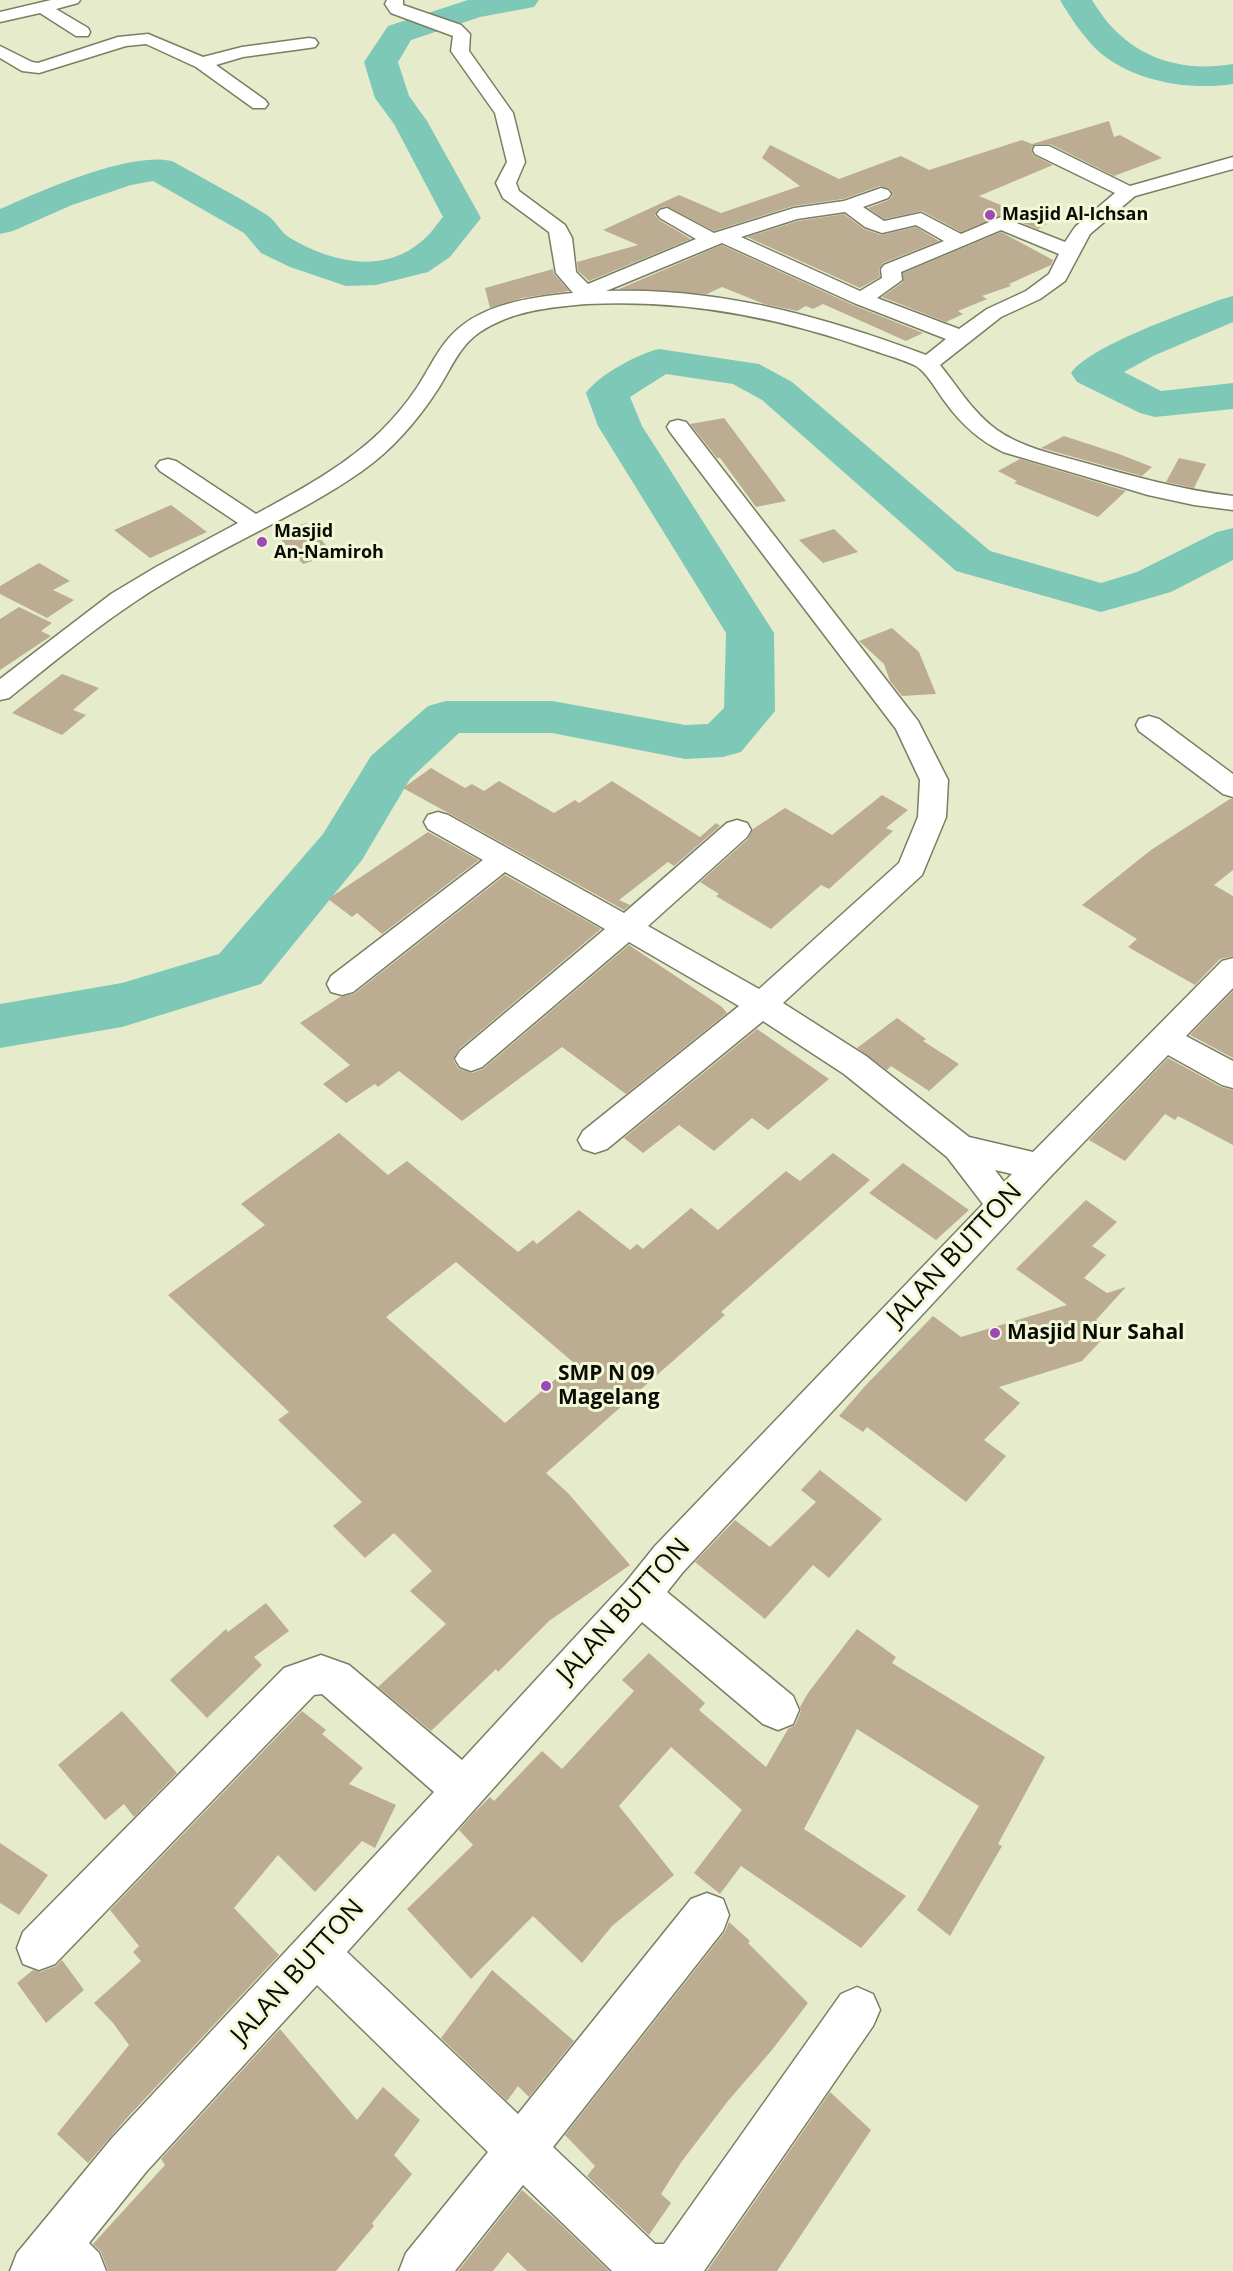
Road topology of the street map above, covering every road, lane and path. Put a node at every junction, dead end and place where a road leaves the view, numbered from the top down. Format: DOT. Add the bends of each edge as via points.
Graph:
graph roads {
  1 [pos="72,0"];
  2 [pos="40,3"];
  3 [pos="396,5"];
  4 [pos="0,9"];
  5 [pos="0,17"];
  6 [pos="82,33"];
  7 [pos="309,43"];
  8 [pos="0,51"];
  9 [pos="202,63"];
  10 [pos="259,104"];
  11 [pos="1042,150"];
  12 [pos="1233,163"];
  13 [pos="1128,192"];
  14 [pos="881,194"];
  15 [pos="848,206"];
  16 [pos="667,214"];
  17 [pos="1062,223"];
  18 [pos="1082,231"];
  19 [pos="717,238"];
  20 [pos="960,242"];
  21 [pos="1070,251"];
  22 [pos="578,296"];
  23 [pos="861,299"];
  24 [pos="961,337"];
  25 [pos="927,363"];
  26 [pos="678,427"];
  27 [pos="168,466"];
  28 [pos="1233,503"];
  29 [pos="255,524"];
  30 [pos="0,692"];
  31 [pos="1149,725"];
  32 [pos="1233,788"];
  33 [pos="438,822"];
  34 [pos="737,830"];
  35 [pos="503,859"];
  36 [pos="626,928"];
  37 [pos="1233,969"];
  38 [pos="342,984"];
  39 [pos="760,1006"];
  40 [pos="1165,1039"];
  41 [pos="471,1059"];
  42 [pos="1233,1076"];
  43 [pos="595,1140"];
  44 [pos="959,1148"];
  45 [pos="1039,1167"];
  46 [pos="1003,1205"];
  47 [pos="640,1595"];
  48 [pos="778,1710"];
  49 [pos="463,1789"];
  50 [pos="707,1915"];
  51 [pos="39,1948"];
  52 [pos="316,1953"];
  53 [pos="857,2010"];
  54 [pos="519,2150"];
  55 [pos="57,2262"];
  56 [pos="667,2270"];
  57 [pos="424,2271"];
  1 -- 2 [label="street"];
  2 -- 4 [label="street"];
  2 -- 5 [label="street"];
  2 -- 6 [label="street"];
  3 -- 22 [label="street" via="462,34 460,51 504,113 516,154 506,183 510,194 558,230 566,273"];
  7 -- 9 [label="street" via="242,52"];
  8 -- 9 [label="street" via="28,67 39,68 138,38"];
  9 -- 10 [label="street"];
  11 -- 13 [label="street"];
  12 -- 13 [label="street"];
  13 -- 18 [label="street"];
  14 -- 15 [label="street"];
  15 -- 19 [label="street" via="794,214"];
  15 -- 20 [label="street" via="881,226 919,219"];
  16 -- 19 [label="street"];
  17 -- 18 [label="street"];
  18 -- 21 [label="street"];
  19 -- 22 [label="street"];
  19 -- 23 [label="street"];
  20 -- 21 [label="street" via="1001,224"];
  20 -- 23 [label="street" via="891,269 892,280"];
  21 -- 24 [label="street" via="1058,277 1033,295 994,312"];
  22 -- 25 [label="street" via="689,299 799,320"];
  22 -- 29 [label="street" via="523,306 473,327 450,347 422,397 387,436 356,464"];
  23 -- 24 [label="street"];
  24 -- 25 [label="street"];
  25 -- 28 [label="street" via="974,421 989,435 1016,448 1128,482 1206,501"];
  26 -- 39 [label="street" via="908,728 934,780 932,817 912,868"];
  27 -- 29 [label="street"];
  29 -- 30 [label="street" via="138,587"];
  31 -- 32 [label="street"];
  33 -- 35 [label="street"];
  34 -- 36 [label="street"];
  35 -- 36 [label="street"];
  35 -- 38 [label="street"];
  36 -- 39 [label="street"];
  36 -- 41 [label="street"];
  37 -- 40 [label="street, JALAN BUTTON"];
  39 -- 43 [label="street"];
  39 -- 44 [label="street" via="855,1065"];
  40 -- 42 [label="street"];
  40 -- 45 [label="street, JALAN BUTTON"];
  44 -- 45 [label="street"];
  44 -- 46 [label="street"];
  45 -- 46 [label="street, JALAN BUTTON"];
  46 -- 47 [label="street, JALAN BUTTON" via="669,1559"];
  47 -- 48 [label="street"];
  47 -- 49 [label="street, JALAN BUTTON"];
  49 -- 51 [label="street" via="335,1679 314,1674 298,1682"];
  49 -- 52 [label="street, JALAN BUTTON"];
  50 -- 54 [label="street"];
  52 -- 54 [label="street"];
  52 -- 55 [label="street, JALAN BUTTON" via="129,2155"];
  53 -- 56 [label="street" via="681,2260"];
  54 -- 56 [label="street" via="642,2266"];
  54 -- 57 [label="street"];
}
